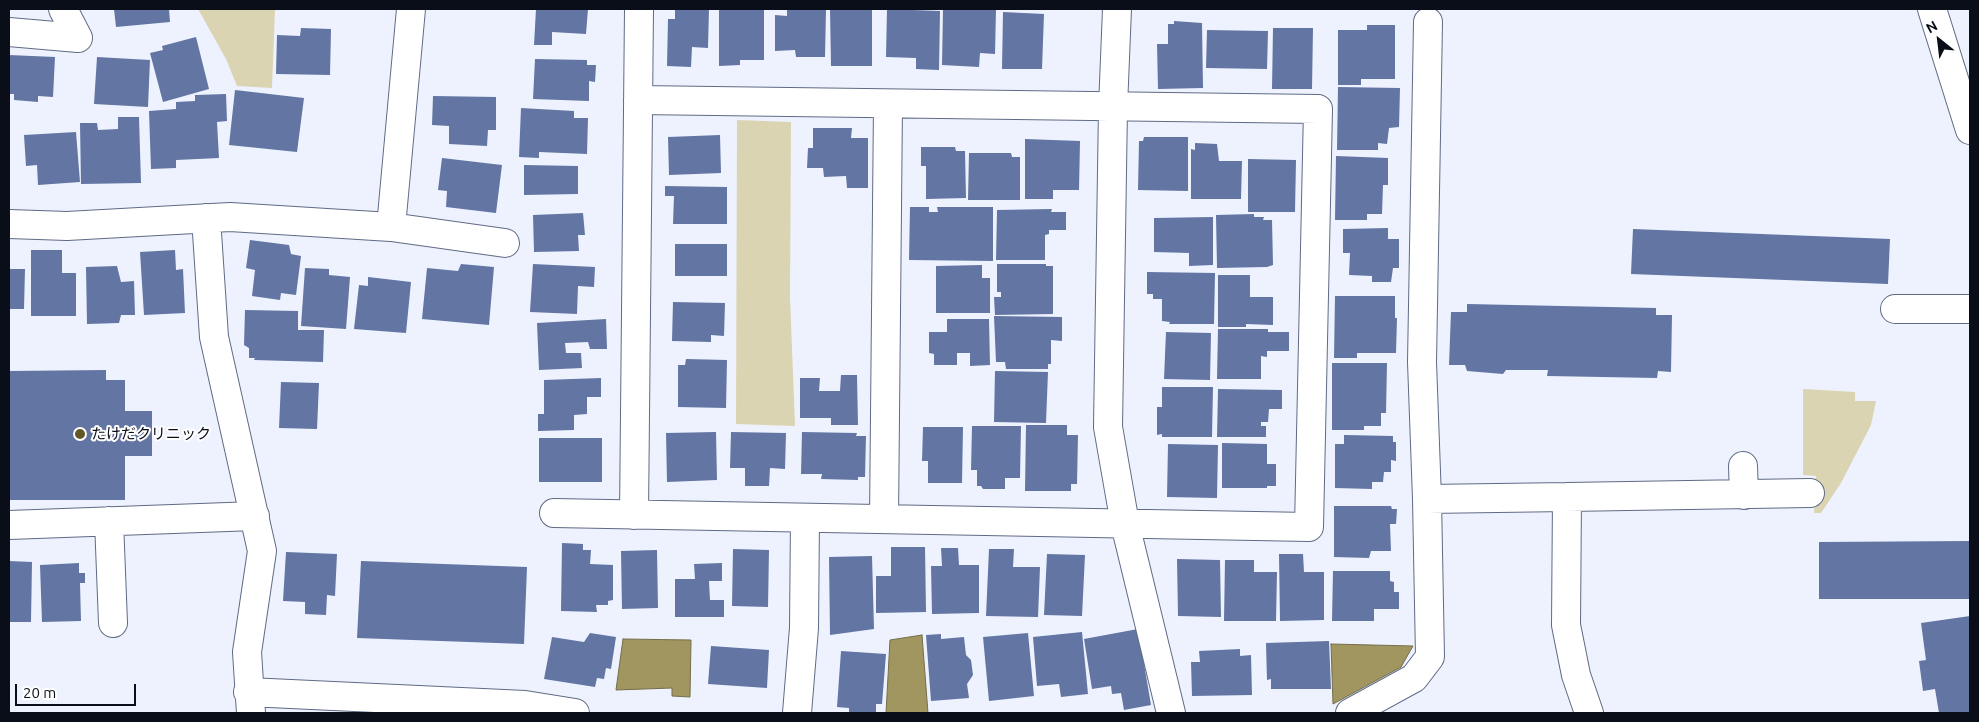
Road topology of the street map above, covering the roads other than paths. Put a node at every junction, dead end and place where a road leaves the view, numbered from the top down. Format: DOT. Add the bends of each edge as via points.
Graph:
graph roads {
  1 [pos="63,9"];
  2 [pos="411,9"];
  3 [pos="639,9"];
  4 [pos="1117,9"];
  5 [pos="1932,9"];
  6 [pos="1428,22"];
  7 [pos="9,32"];
  8 [pos="638,100"];
  9 [pos="888,104"];
  10 [pos="1113,107"];
  11 [pos="1970,130"];
  12 [pos="206,218"];
  13 [pos="9,224"];
  14 [pos="391,227"];
  15 [pos="505,243"];
  16 [pos="1894,309"];
  17 [pos="1970,310"];
  18 [pos="1743,466"];
  19 [pos="1810,493"];
  20 [pos="1744,495"];
  21 [pos="1567,497"];
  22 [pos="1427,499"];
  23 [pos="554,513"];
  24 [pos="634,515"];
  25 [pos="255,516"];
  26 [pos="805,518"];
  27 [pos="884,519"];
  28 [pos="109,521"];
  29 [pos="1125,524"];
  30 [pos="9,525"];
  31 [pos="112,623"];
  32 [pos="249,702"];
  33 [pos="575,713"];
  34 [pos="797,713"];
  35 [pos="1171,713"];
  36 [pos="1350,713"];
  37 [pos="1589,713"];
  1 -- 7 [label="street" via="78,38"];
  2 -- 14 [label="street"];
  3 -- 8 [label="street"];
  4 -- 10 [label="street"];
  5 -- 11 [label="street"];
  6 -- 22 [label="street" via="1422,362"];
  8 -- 9 [label="street"];
  8 -- 24 [label="street"];
  9 -- 10 [label="street"];
  9 -- 27 [label="street"];
  10 -- 29 [label="street" via="1108,427"];
  10 -- 29 [label="street" via="1318,109 1309,528"];
  12 -- 13 [label="street" via="67,226"];
  12 -- 14 [label="street"];
  12 -- 25 [label="street" via="214,337"];
  14 -- 15 [label="street"];
  16 -- 17 [label="street"];
  18 -- 20 [label="street"];
  19 -- 20 [label="street"];
  20 -- 21 [label="street"];
  21 -- 22 [label="street"];
  21 -- 37 [label="street" via="1566,625 1576,675"];
  22 -- 36 [label="street" via="1430,657 1414,678"];
  23 -- 24 [label="street"];
  24 -- 26 [label="street"];
  25 -- 28 [label="street"];
  25 -- 32 [label="street" via="262,551 247,652"];
  26 -- 27 [label="street"];
  26 -- 34 [label="street" via="804,628"];
  27 -- 29 [label="street"];
  28 -- 30 [label="street"];
  28 -- 31 [label="street"];
  29 -- 35 [label="street"];
  32 -- 33 [label="street" via="525,705"];
}
